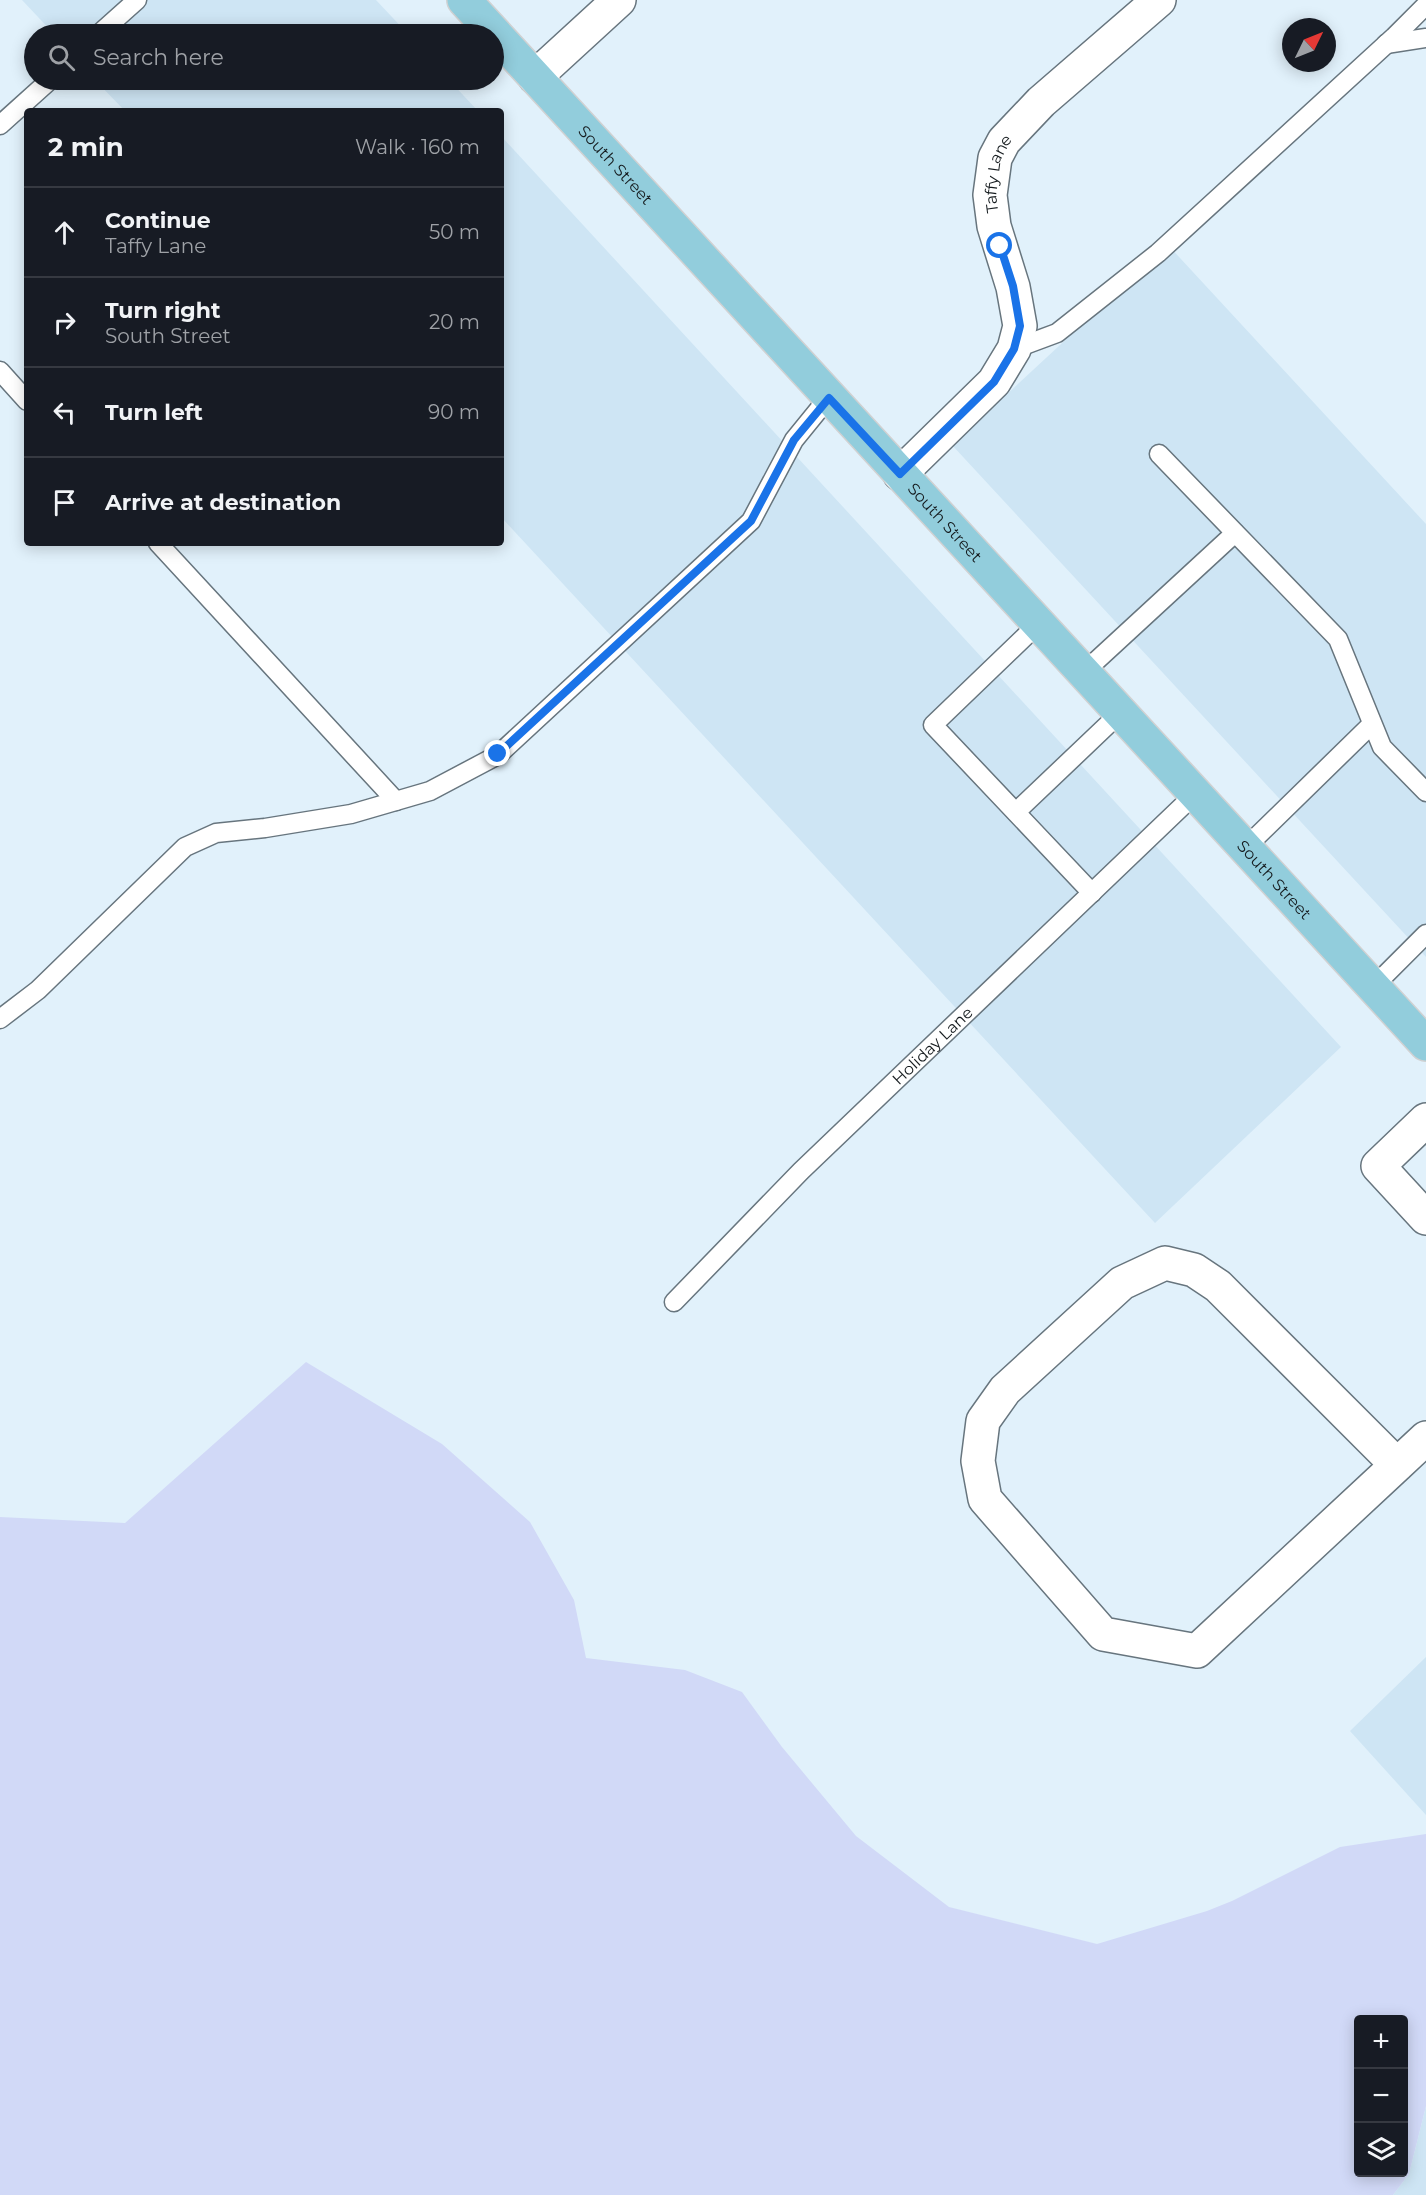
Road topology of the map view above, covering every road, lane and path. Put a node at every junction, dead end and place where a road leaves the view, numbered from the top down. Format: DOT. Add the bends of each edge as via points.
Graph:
graph roads {
  1 [pos="137,0"];
  2 [pos="464,0"];
  3 [pos="618,0"];
  4 [pos="1159,0"];
  5 [pos="1426,5"];
  6 [pos="110,24"];
  7 [pos="486,24"];
  8 [pos="1426,38"];
  9 [pos="504,43"];
  10 [pos="1386,44"];
  11 [pos="535,77"];
  12 [pos="39,90"];
  13 [pos="0,125"];
  14 [pos="1014,349"];
  15 [pos="0,371"];
  16 [pos="24,398"];
  17 [pos="829,398"];
  18 [pos="1159,453"];
  19 [pos="900,474"];
  20 [pos="1236,533"];
  21 [pos="161,546"];
  22 [pos="1038,624"];
  23 [pos="1083,673"];
  24 [pos="1120,713"];
  25 [pos="1372,724"];
  26 [pos="1426,792"];
  27 [pos="1195,794"];
  28 [pos="396,801"];
  29 [pos="1016,812"];
  30 [pos="1245,848"];
  31 [pos="1092,893"];
  32 [pos="1426,934"];
  33 [pos="1373,987"];
  34 [pos="0,1019"];
  35 [pos="1426,1044"];
  36 [pos="1426,1120"];
  37 [pos="1426,1218"];
  38 [pos="674,1302"];
  39 [pos="1426,1438"];
  40 [pos="1397,1465"];
  1 -- 6 [label="lane"];
  2 -- 7 [label="main road, South Street"];
  3 -- 11 [label="street"];
  4 -- 14 [label="street, Taffy Lane" via="1041,102 1004,141 995,158 990,195 994,226 1013,286 1020,326"];
  5 -- 10 [label="lane"];
  8 -- 10 [label="lane"];
  9 -- 11 [label="main road, South Street"];
  10 -- 14 [label="lane" via="1158,253 1057,333"];
  11 -- 17 [label="main road, South Street"];
  12 -- 13 [label="lane"];
  14 -- 19 [label="street, Taffy Lane" via="994,382"];
  15 -- 16 [label="lane"];
  17 -- 19 [label="main road, South Street"];
  17 -- 28 [label="lane" via="794,440 751,521 551,708 498,754 430,791"];
  18 -- 20 [label="lane"];
  19 -- 22 [label="main road, South Street"];
  20 -- 23 [label="lane"];
  20 -- 25 [label="lane" via="1338,639"];
  21 -- 28 [label="lane"];
  22 -- 23 [label="main road, South Street"];
  22 -- 29 [label="lane" via="933,725"];
  23 -- 24 [label="main road, South Street"];
  24 -- 27 [label="main road, South Street"];
  24 -- 29 [label="lane"];
  25 -- 26 [label="lane" via="1382,747"];
  25 -- 30 [label="lane"];
  27 -- 30 [label="main road, South Street"];
  27 -- 31 [label="lane, Holiday Lane"];
  28 -- 34 [label="lane" via="340,815 216,833 185,847 38,990"];
  29 -- 31 [label="lane"];
  30 -- 33 [label="main road, South Street"];
  31 -- 38 [label="lane, Holiday Lane" via="801,1171"];
  32 -- 33 [label="lane"];
  33 -- 35 [label="main road, South Street"];
  36 -- 37 [label="street" via="1378,1166"];
  39 -- 40 [label="street"];
  40 -- 40 [label="street" via="1197,1651 1103,1634 985,1499 978,1461 983,1421 1005,1390 1122,1283 1165,1263 1194,1270 1218,1286"];
}
